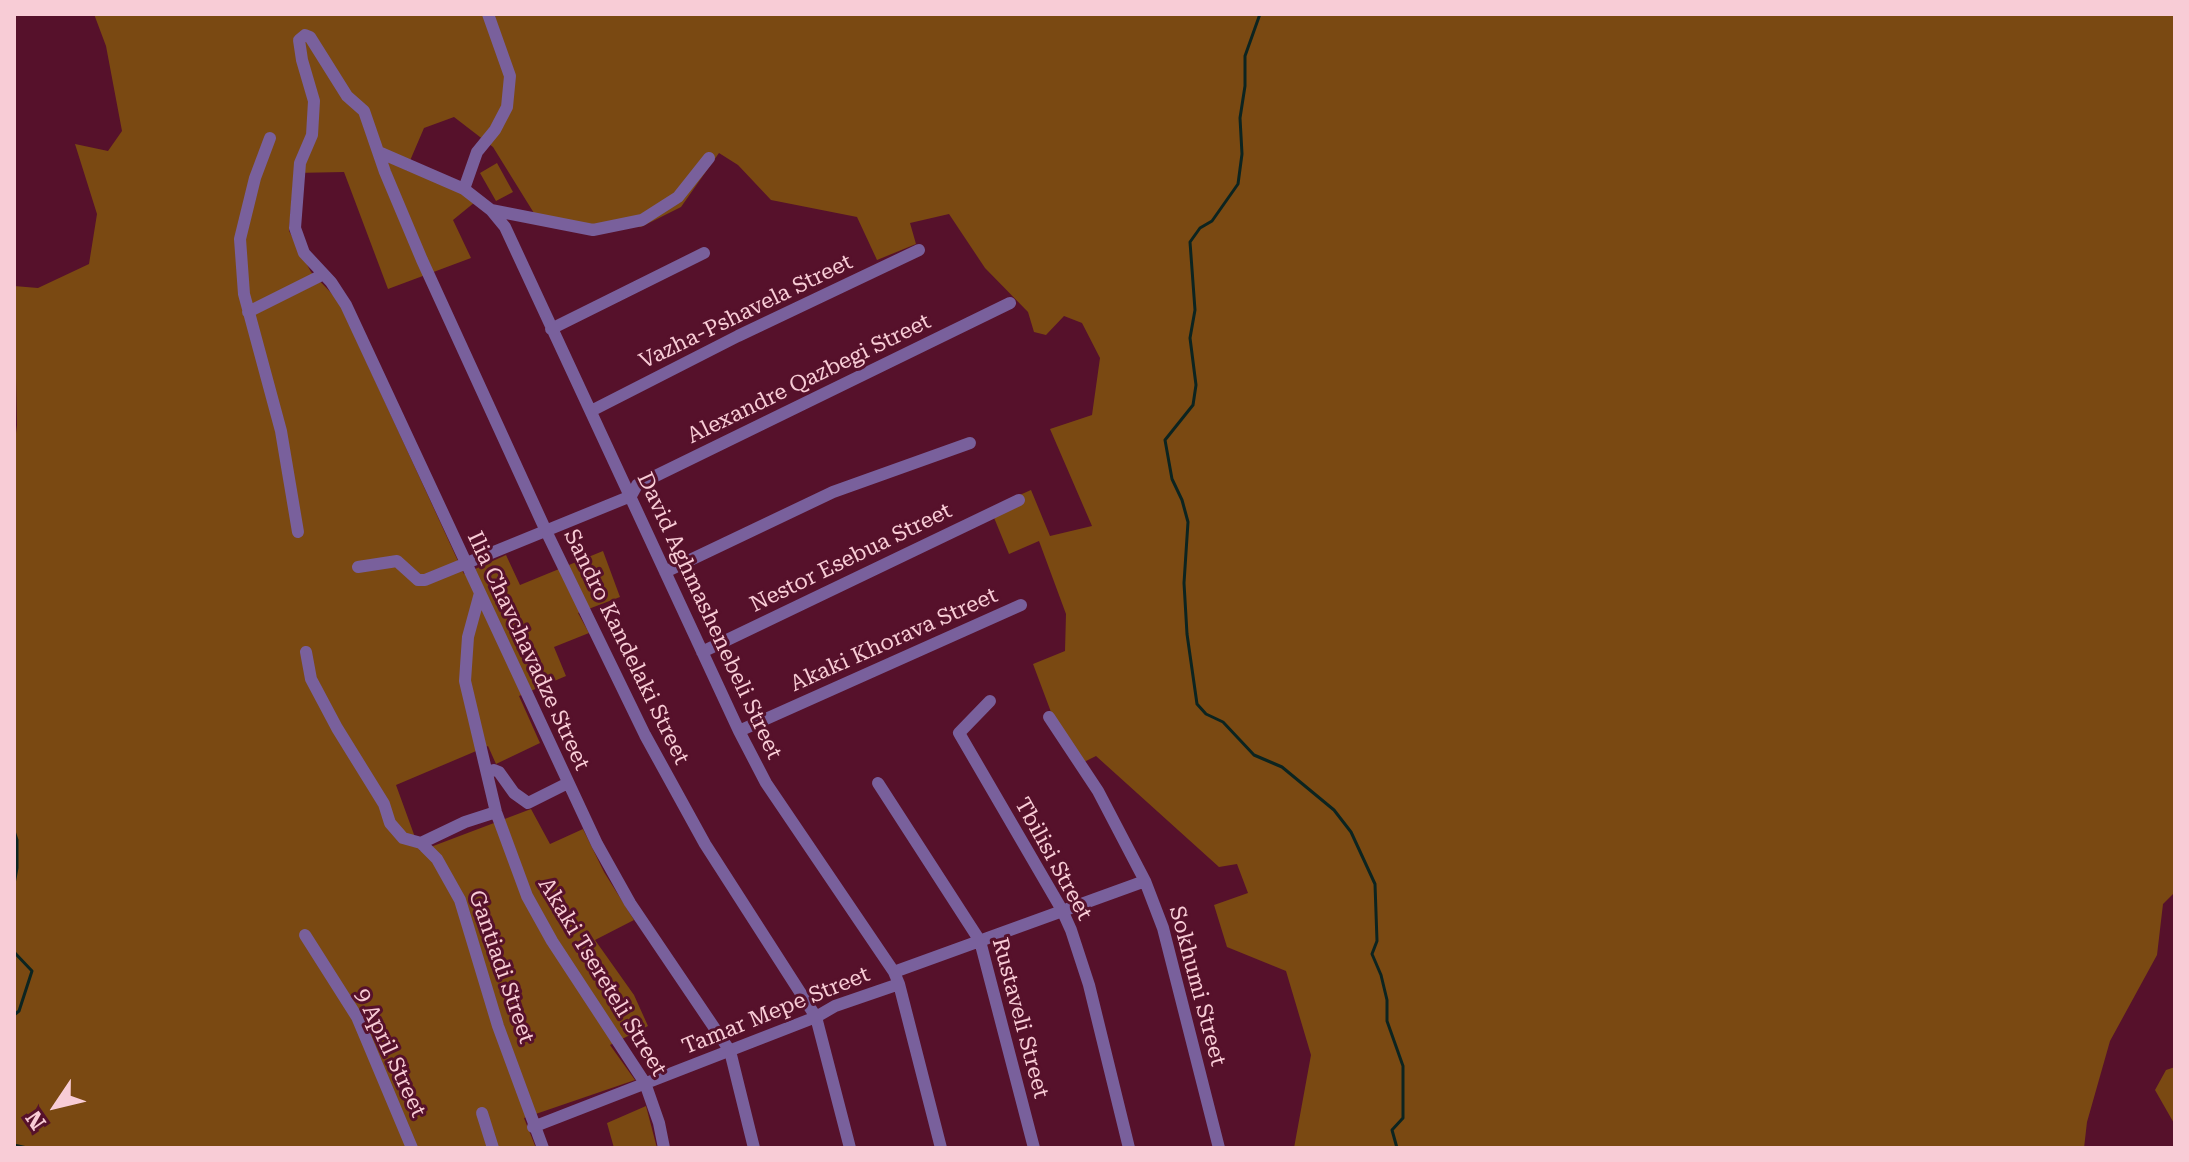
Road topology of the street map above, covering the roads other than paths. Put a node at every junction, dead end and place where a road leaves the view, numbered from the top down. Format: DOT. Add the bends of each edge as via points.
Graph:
graph roads {
  1 [pos="488,14"];
  2 [pos="270,138"];
  3 [pos="381,153"];
  4 [pos="709,158"];
  5 [pos="300,163"];
  6 [pos="464,189"];
  7 [pos="491,210"];
  8 [pos="919,250"];
  9 [pos="704,253"];
  10 [pos="322,275"];
  11 [pos="1010,303"];
  12 [pos="248,312"];
  13 [pos="551,329"];
  14 [pos="591,411"];
  15 [pos="970,443"];
  16 [pos="631,496"];
  17 [pos="1019,500"];
  18 [pos="546,531"];
  19 [pos="298,532"];
  20 [pos="465,564"];
  21 [pos="358,567"];
  22 [pos="665,572"];
  23 [pos="480,593"];
  24 [pos="1021,605"];
  25 [pos="306,652"];
  26 [pos="702,652"];
  27 [pos="990,701"];
  28 [pos="1049,717"];
  29 [pos="739,731"];
  30 [pos="487,772"];
  31 [pos="568,783"];
  32 [pos="878,783"];
  33 [pos="496,812"];
  34 [pos="421,843"];
  35 [pos="1145,881"];
  36 [pos="1062,910"];
  37 [pos="305,935"];
  38 [pos="980,941"];
  39 [pos="896,978"];
  40 [pos="816,1017"];
  41 [pos="730,1051"];
  42 [pos="645,1083"];
  43 [pos="482,1113"];
  44 [pos="533,1127"];
  45 [pos="412,1148"];
  46 [pos="493,1148"];
  47 [pos="543,1148"];
  48 [pos="664,1148"];
  49 [pos="754,1148"];
  50 [pos="850,1148"];
  51 [pos="941,1148"];
  52 [pos="1034,1148"];
  53 [pos="1129,1148"];
  54 [pos="1219,1148"];
  1 -- 6 [label="street" via="510,76 507,107 477,152"];
  2 -- 12 [label="street" via="240,239"];
  3 -- 5 [label="street, Sandro Kandelaki Street" via="364,111 347,96 305,35 299,40 314,101 312,135"];
  3 -- 6 [label="street, David Aghmashenebeli Street"];
  3 -- 18 [label="street, Sandro Kandelaki Street" via="422,260"];
  4 -- 7 [label="street" via="678,197 642,220 593,230"];
  5 -- 10 [label="street, Ilia Chavchavadze Street" via="295,228 304,253"];
  6 -- 7 [label="street, David Aghmashenebeli Street"];
  7 -- 13 [label="street, David Aghmashenebeli Street" via="505,227"];
  8 -- 14 [label="street, Vazha-Pshavela Street"];
  9 -- 13 [label="street"];
  10 -- 12 [label="street"];
  10 -- 20 [label="street, Ilia Chavchavadze Street" via="346,305"];
  11 -- 16 [label="street, Alexandre Qazbegi Street" via="637,485"];
  12 -- 19 [label="street" via="281,431"];
  13 -- 14 [label="street, David Aghmashenebeli Street"];
  14 -- 16 [label="street, David Aghmashenebeli Street"];
  15 -- 22 [label="street" via="833,492"];
  16 -- 18 [label="street, Alexandre Qazbegi Street"];
  16 -- 22 [label="street, David Aghmashenebeli Street"];
  17 -- 26 [label="street, Nestor Esebua Street"];
  18 -- 20 [label="street, Alexandre Qazbegi Street"];
  18 -- 40 [label="street, Sandro Kandelaki Street" via="667,776"];
  20 -- 21 [label="street, Alexandre Qazbegi Street" via="425,580 397,561"];
  20 -- 23 [label="street, Ilia Chavchavadze Street"];
  22 -- 26 [label="street, David Aghmashenebeli Street"];
  23 -- 30 [label="street, Akaki Tsereteli Street" via="468,637 465,681"];
  23 -- 31 [label="street, Ilia Chavchavadze Street"];
  24 -- 29 [label="street, Akaki Khorava Street"];
  25 -- 34 [label="street, Gantiadi Street" via="311,679 390,823 403,838"];
  26 -- 29 [label="street, David Aghmashenebeli Street"];
  27 -- 36 [label="street, Tbilisi Street" via="959,733"];
  28 -- 35 [label="street, Sokhumi Street" via="1098,791"];
  29 -- 39 [label="street, David Aghmashenebeli Street" via="766,783"];
  30 -- 31 [label="street" via="499,772 528,803"];
  30 -- 33 [label="street, Akaki Tsereteli Street"];
  31 -- 41 [label="street, Ilia Chavchavadze Street" via="630,903"];
  32 -- 38 [label="street, Rustaveli Street"];
  33 -- 34 [label="street"];
  33 -- 42 [label="street, Akaki Tsereteli Street" via="527,896"];
  34 -- 44 [label="street, Gantiadi Street" via="437,859 460,900"];
  35 -- 36 [label="street, Tamar Mepe Street"];
  35 -- 54 [label="street, Sokhumi Street" via="1163,928"];
  36 -- 38 [label="street, Tamar Mepe Street"];
  36 -- 53 [label="street, Tbilisi Street" via="1089,985"];
  37 -- 45 [label="street, 9 April Street" via="357,1017"];
  38 -- 39 [label="street, Tamar Mepe Street"];
  38 -- 52 [label="street, Rustaveli Street"];
  39 -- 40 [label="street, Tamar Mepe Street"];
  39 -- 51 [label="street, David Aghmashenebeli Street"];
  40 -- 41 [label="street, Tamar Mepe Street"];
  40 -- 50 [label="street, Sandro Kandelaki Street"];
  41 -- 42 [label="street, Tamar Mepe Street"];
  41 -- 49 [label="street, Ilia Chavchavadze Street"];
  42 -- 44 [label="street, Tamar Mepe Street"];
  42 -- 48 [label="street, Akaki Tsereteli Street"];
  43 -- 46 [label="street"];
  44 -- 47 [label="street, Gantiadi Street"];
}
